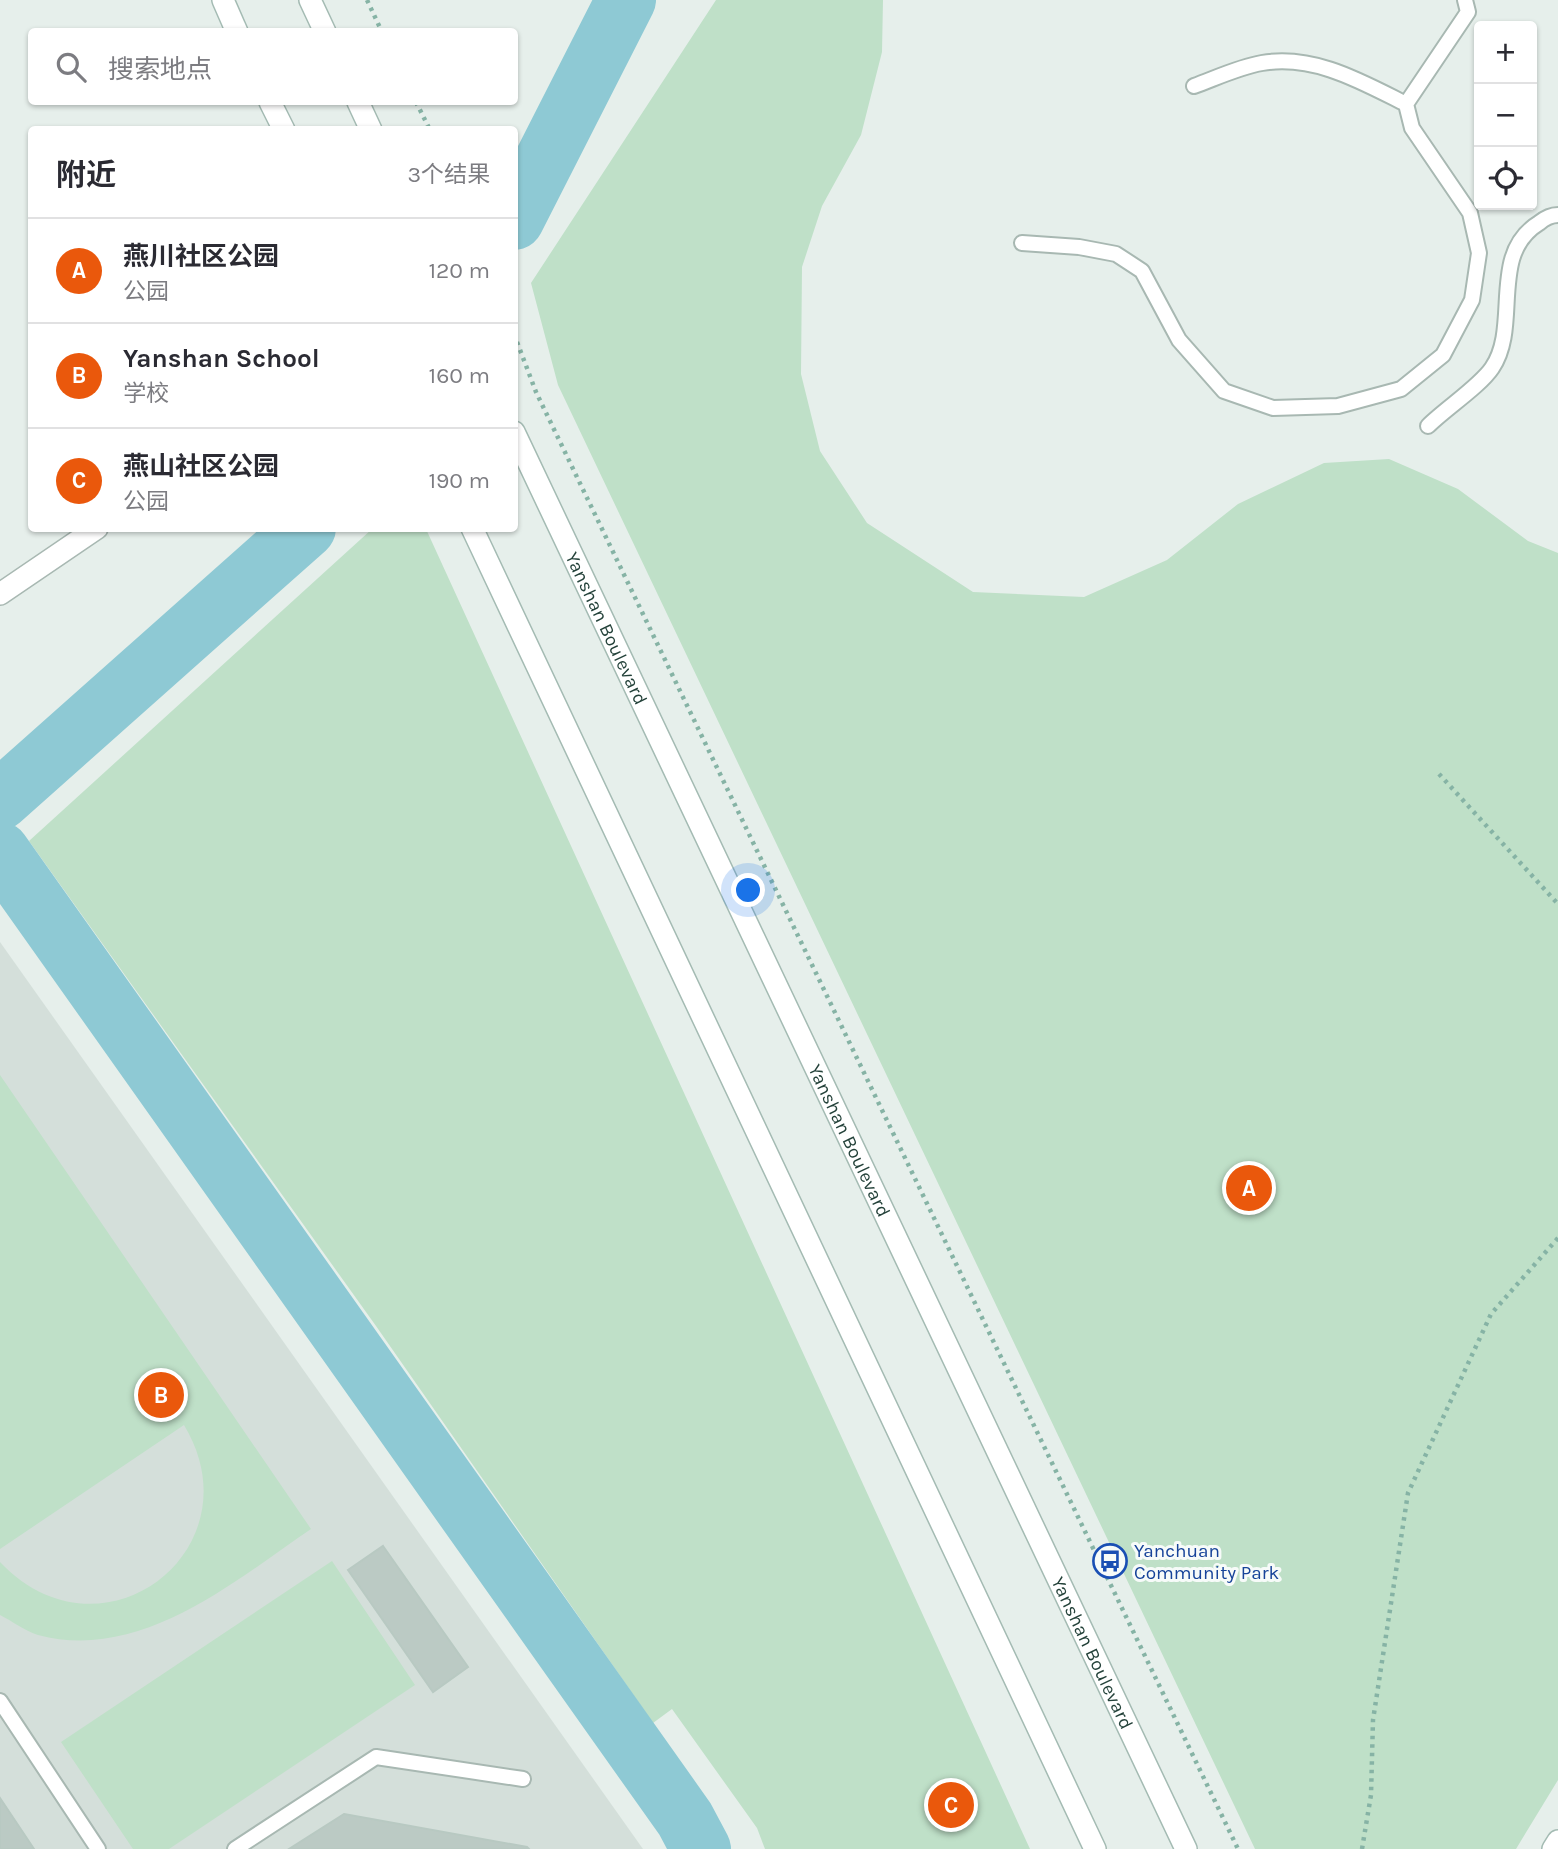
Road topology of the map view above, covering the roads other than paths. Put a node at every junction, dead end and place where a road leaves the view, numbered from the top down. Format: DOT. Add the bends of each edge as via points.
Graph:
graph roads {
  1 [pos="222,0"];
  2 [pos="310,0"];
  3 [pos="1465,0"];
  4 [pos="235,28"];
  5 [pos="323,28"];
  6 [pos="1194,86"];
  7 [pos="1406,104"];
  8 [pos="272,105"];
  9 [pos="359,105"];
  10 [pos="282,126"];
  11 [pos="369,126"];
  12 [pos="1558,215"];
  13 [pos="1022,243"];
  14 [pos="1428,426"];
  15 [pos="518,440"];
  16 [pos="91,532"];
  17 [pos="474,532"];
  18 [pos="0,594"];
  19 [pos="0,1701"];
  20 [pos="523,1779"];
  21 [pos="1558,1841"];
  22 [pos="98,1849"];
  23 [pos="235,1849"];
  24 [pos="1095,1849"];
  25 [pos="1186,1849"];
  26 [pos="1553,1849"];
  1 -- 4 [label="main road"];
  2 -- 5 [label="main road"];
  3 -- 7 [label="lane" via="1468,12 1460,27"];
  6 -- 7 [label="lane" via="1263,63 1312,64 1340,72"];
  7 -- 13 [label="lane" via="1412,128 1469,213 1479,253 1472,300 1443,355 1401,389 1338,406 1273,408 1224,391 1179,340 1142,271 1116,254"];
  8 -- 10 [label="main road"];
  9 -- 11 [label="main road"];
  12 -- 14 [label="lane" via="1524,232 1512,259 1493,367"];
  15 -- 25 [label="main road, Yanshan Boulevard"];
  16 -- 18 [label="main road"];
  17 -- 24 [label="main road"];
  19 -- 22 [label="lane"];
  20 -- 23 [label="lane" via="376,1757"];
  21 -- 26 [label="main road"];
}
